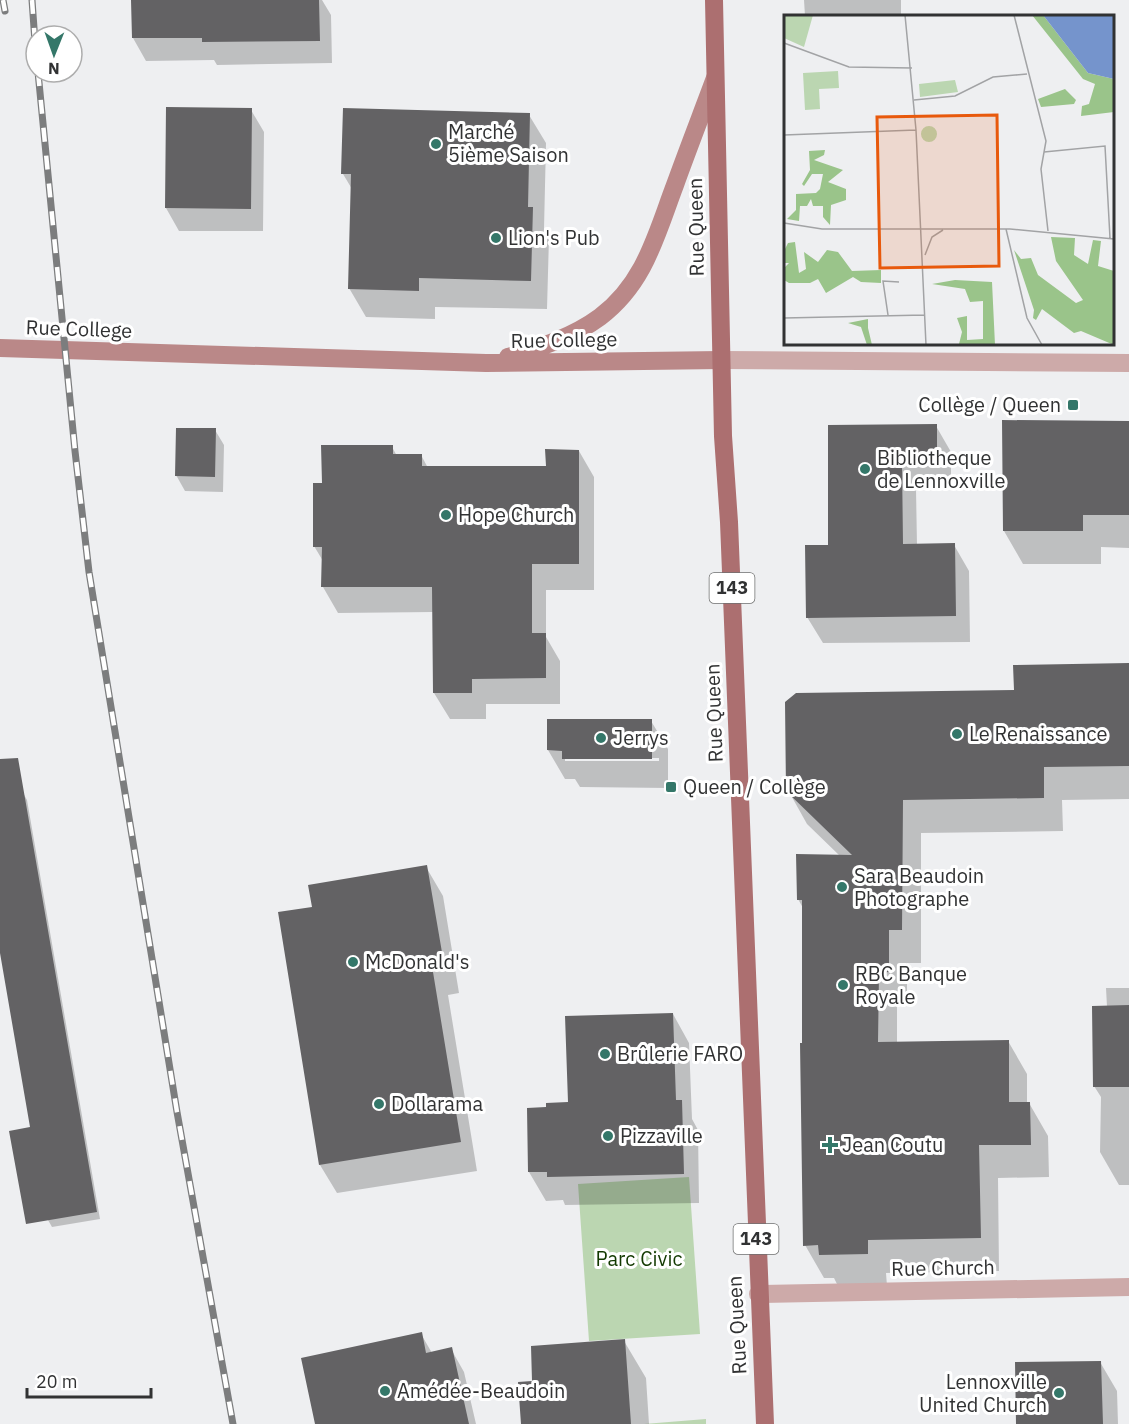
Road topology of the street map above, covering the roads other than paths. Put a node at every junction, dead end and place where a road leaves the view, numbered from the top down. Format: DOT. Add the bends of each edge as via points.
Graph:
graph roads {
  1 [pos="714,0"];
  2 [pos="715,78"];
  3 [pos="0,348"];
  4 [pos="721,360"];
  5 [pos="486,363"];
  6 [pos="1129,363"];
  7 [pos="1129,1287"];
  8 [pos="758,1294"];
  9 [pos="765,1424"];
  1 -- 2 [label="main road, Rue Queen / 143"];
  2 -- 4 [label="main road, Rue Queen / 143"];
  2 -- 5 [label="main road" via="652,250 633,284 600,317 576,332 542,347"];
  3 -- 5 [label="main road, Rue College"];
  4 -- 5 [label="main road, Rue College"];
  4 -- 6 [label="street, Rue College"];
  4 -- 8 [label="main road, Rue Queen / 143"];
  7 -- 8 [label="street, Rue Church"];
  8 -- 9 [label="main road, Rue Queen / 143"];
}
